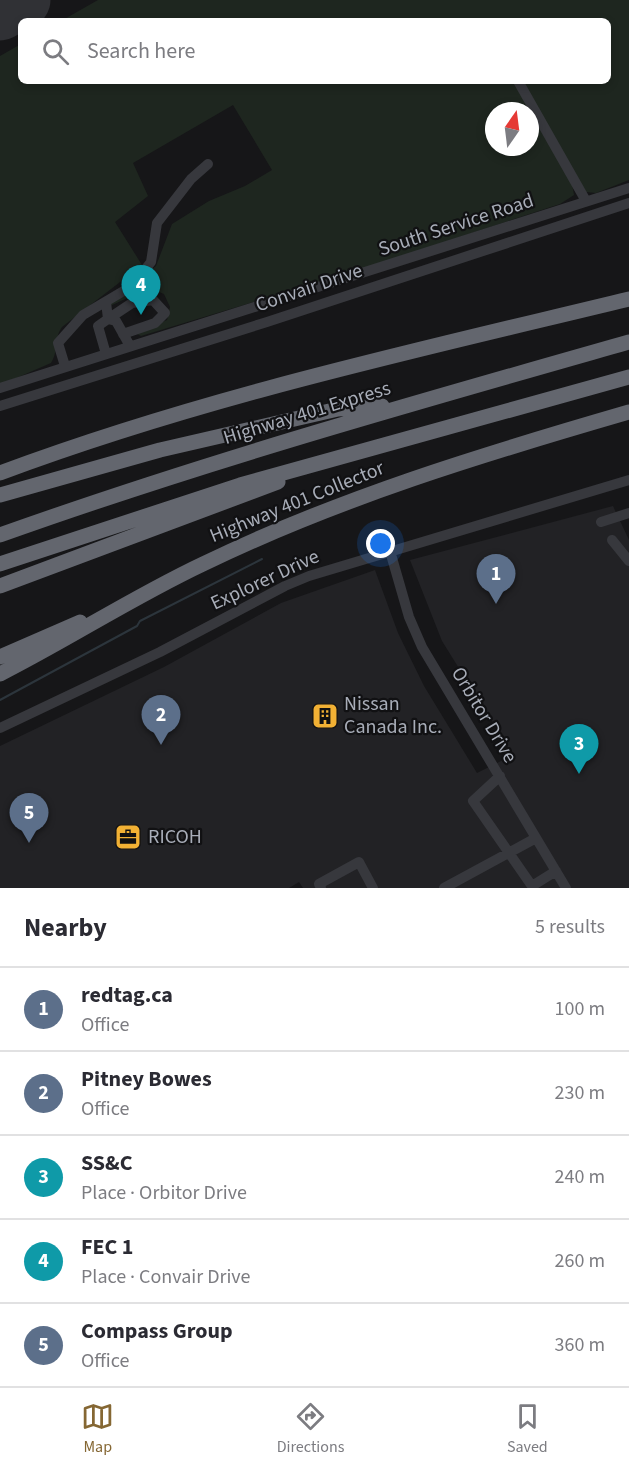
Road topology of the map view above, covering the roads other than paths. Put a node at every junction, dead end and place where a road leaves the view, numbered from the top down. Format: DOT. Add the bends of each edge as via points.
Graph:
graph roads {
  1 [pos="520,84"];
  2 [pos="208,164"];
  3 [pos="629,188"];
  4 [pos="586,201"];
  5 [pos="629,203"];
  6 [pos="629,299"];
  7 [pos="106,302"];
  8 [pos="108,319"];
  9 [pos="123,334"];
  10 [pos="629,342"];
  11 [pos="130,346"];
  12 [pos="106,354"];
  13 [pos="65,366"];
  14 [pos="629,377"];
  15 [pos="0,388"];
  16 [pos="411,404"];
  17 [pos="0,406"];
  18 [pos="629,412"];
  19 [pos="302,470"];
  20 [pos="0,473"];
  21 [pos="629,480"];
  22 [pos="0,495"];
  23 [pos="629,513"];
  24 [pos="601,522"];
  25 [pos="0,535"];
  26 [pos="612,540"];
  27 [pos="390,551"];
  28 [pos="629,561"];
  29 [pos="0,564"];
  30 [pos="0,586"];
  31 [pos="116,608"];
  32 [pos="0,657"];
  33 [pos="0,674"];
  34 [pos="0,728"];
  35 [pos="500,776"];
  36 [pos="536,838"];
  37 [pos="508,854"];
  38 [pos="556,871"];
  39 [pos="467,876"];
  40 [pos="530,887"];
  41 [pos="321,888"];
  42 [pos="373,888"];
  43 [pos="444,888"];
  44 [pos="462,888"];
  45 [pos="566,888"];
  1 -- 4 [label="street"];
  2 -- 7 [label="street" via="156,223 151,262 132,286"];
  3 -- 4 [label="street, South Service Road"];
  4 -- 11 [label="street, South Service Road"];
  5 -- 17 [label="street, Convair Drive"];
  6 -- 20 [label="highway" via="345,368 170,418"];
  7 -- 8 [label="street"];
  7 -- 13 [label="street" via="83,315 58,343"];
  8 -- 9 [label="street" via="116,321"];
  8 -- 9 [label="street" via="132,303 153,300 165,314 155,323"];
  8 -- 12 [label="street" via="98,326"];
  9 -- 11 [label="street"];
  10 -- 16 [label="highway, Highway 401 Express"];
  11 -- 12 [label="street, South Service Road"];
  12 -- 13 [label="street, South Service Road"];
  13 -- 15 [label="street, South Service Road"];
  14 -- 19 [label="highway"];
  16 -- 22 [label="highway" via="338,409 150,453"];
  16 -- 25 [label="highway, Highway 401 Express" via="195,469"];
  18 -- 31 [label="highway, Highway 401 Collector" via="355,498 202,564"];
  19 -- 29 [label="highway" via="240,485"];
  19 -- 30 [label="highway" via="265,489"];
  21 -- 27 [label="street, Explorer Drive"];
  23 -- 24 [label="street"];
  26 -- 28 [label="street"];
  27 -- 34 [label="street, Explorer Drive" via="285,585 160,652"];
  27 -- 35 [label="street, Orbitor Drive" via="422,647"];
  31 -- 32 [label="highway"];
  31 -- 33 [label="highway, Highway 401 Collector"];
  35 -- 36 [label="street, Orbitor Drive"];
  35 -- 37 [label="street" via="472,801"];
  36 -- 37 [label="street"];
  36 -- 38 [label="street, Orbitor Drive"];
  37 -- 39 [label="street"];
  37 -- 40 [label="street"];
  38 -- 40 [label="street"];
  38 -- 45 [label="street, Orbitor Drive"];
  39 -- 43 [label="street"];
  39 -- 44 [label="street"];
  41 -- 42 [label="street" via="319,884 359,862"];
}
